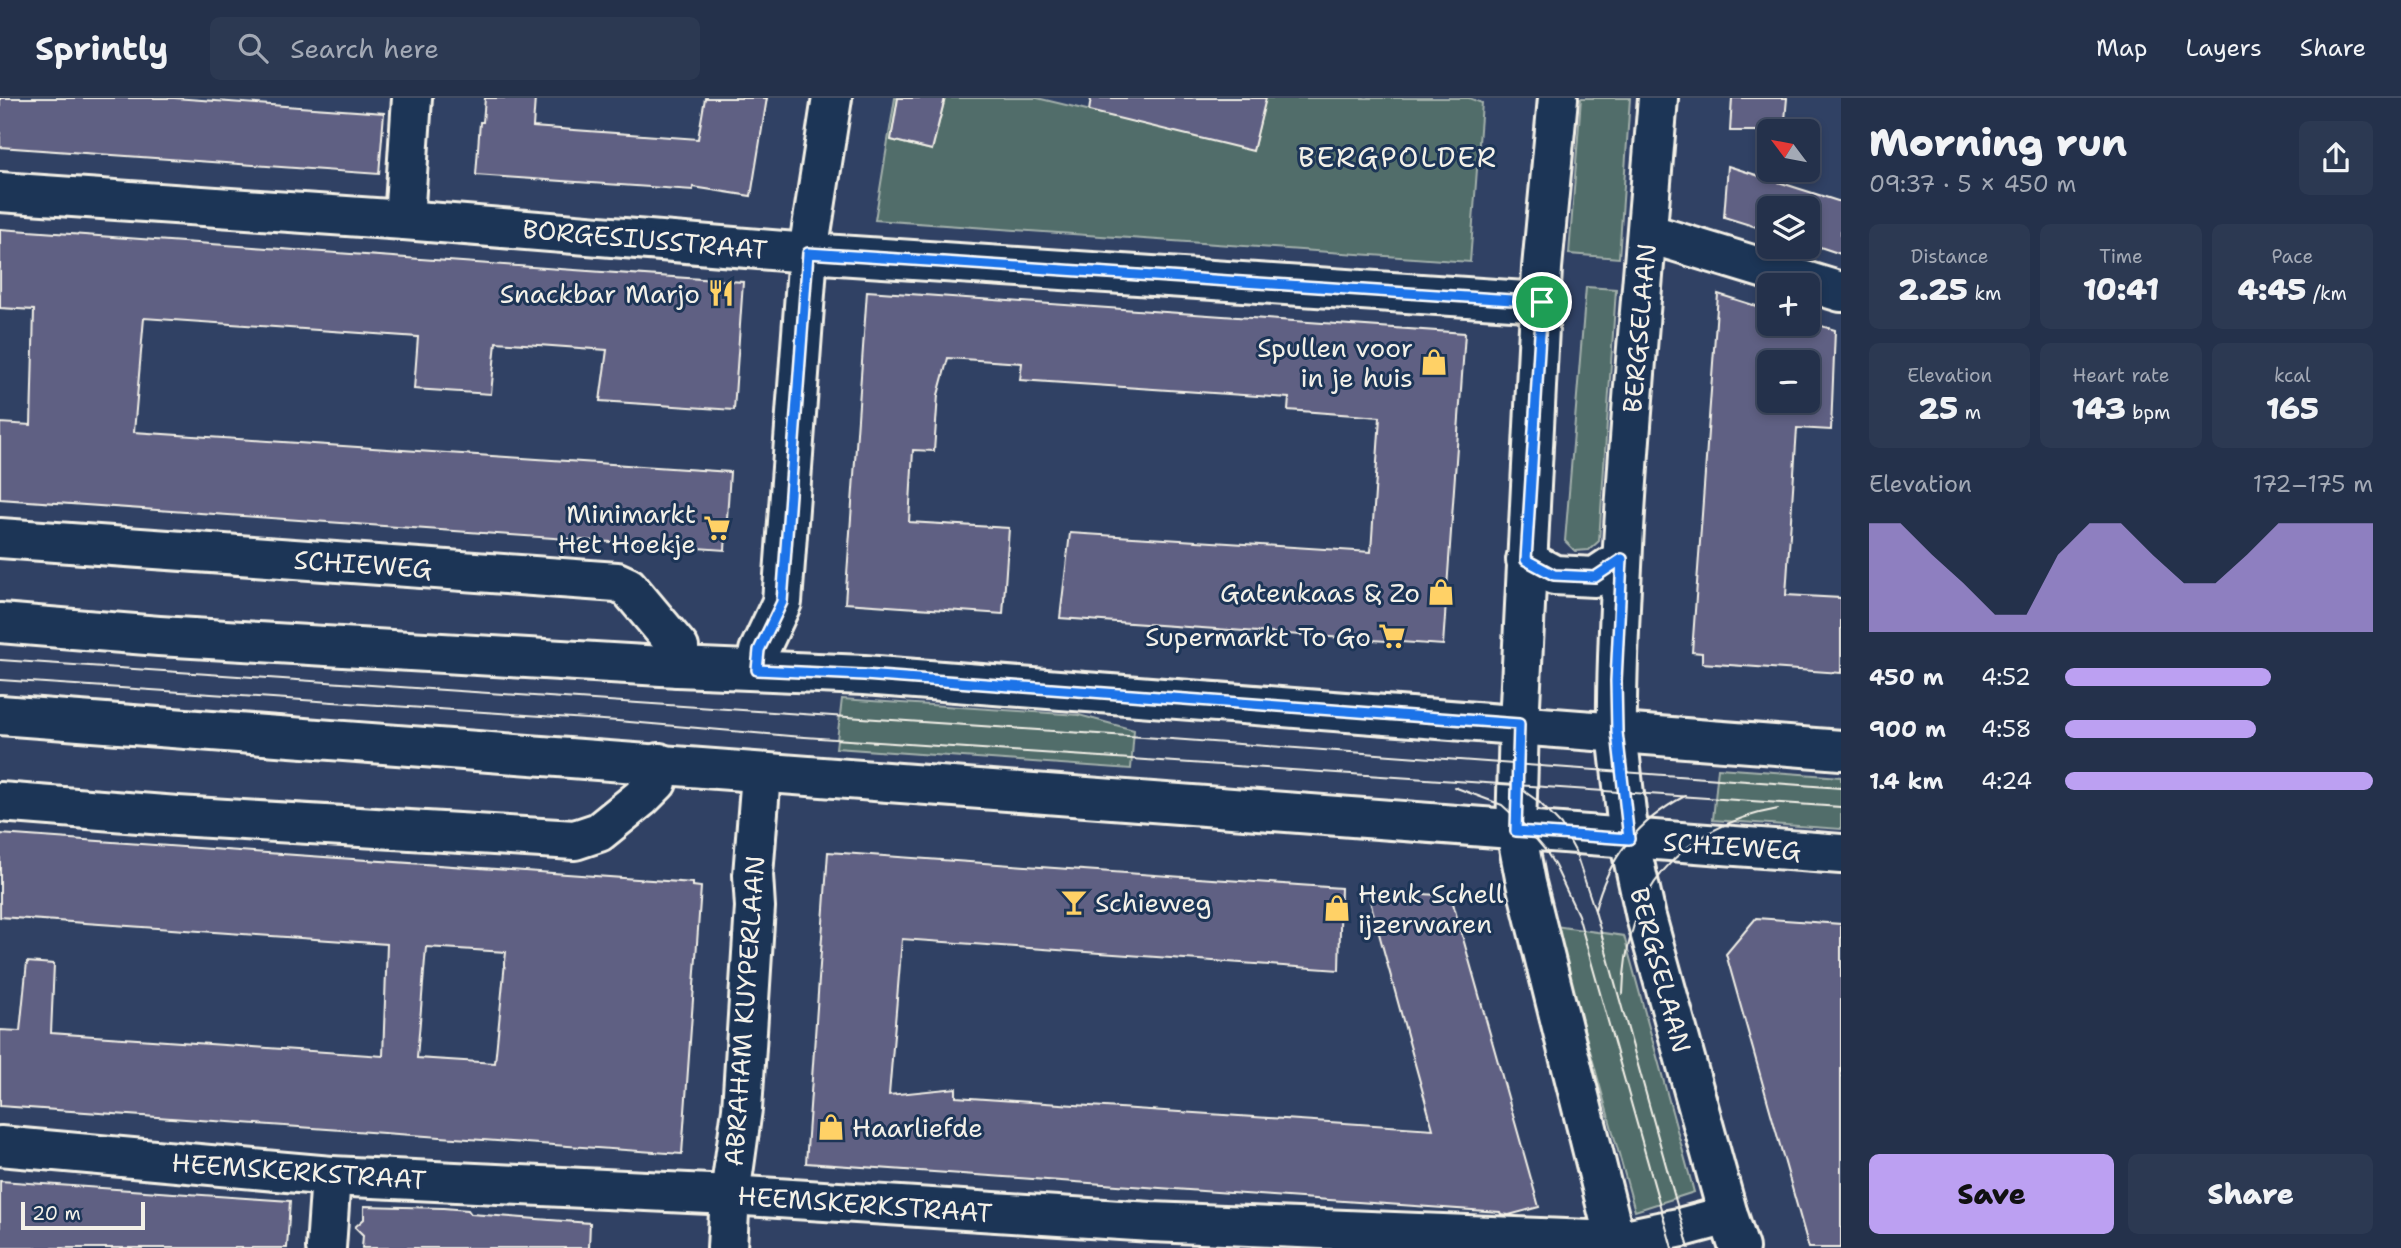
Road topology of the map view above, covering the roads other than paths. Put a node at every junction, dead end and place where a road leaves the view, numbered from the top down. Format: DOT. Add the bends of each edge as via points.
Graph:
graph roads {
  1 [pos="412,98"];
  2 [pos="832,98"];
  3 [pos="1658,98"];
  4 [pos="1556,99"];
  5 [pos="0,192"];
  6 [pos="404,220"];
  7 [pos="1647,233"];
  8 [pos="808,253"];
  9 [pos="1841,292"];
  10 [pos="1542,302"];
  11 [pos="0,538"];
  12 [pos="1622,559"];
  13 [pos="1526,560"];
  14 [pos="0,623"];
  15 [pos="678,667"];
  16 [pos="757,670"];
  17 [pos="0,715"];
  18 [pos="1519,724"];
  19 [pos="1617,732"];
  20 [pos="1841,750"];
  21 [pos="659,763"];
  22 [pos="761,774"];
  23 [pos="0,802"];
  24 [pos="1516,831"];
  25 [pos="1629,839"];
  26 [pos="1841,854"];
  27 [pos="0,1146"];
  28 [pos="331,1176"];
  29 [pos="730,1195"];
  30 [pos="1734,1232"];
  31 [pos="1150,1235"];
  32 [pos="1616,1244"];
  33 [pos="326,1248"];
  34 [pos="727,1248"];
  1 -- 6 [label="street"];
  2 -- 8 [label="street"];
  3 -- 7 [label="street, BERGSELAAN"];
  4 -- 10 [label="street"];
  5 -- 6 [label="street, BORGESIUSSTRAAT"];
  6 -- 8 [label="street, BORGESIUSSTRAAT"];
  7 -- 9 [label="street"];
  7 -- 12 [label="street, BERGSELAAN"];
  8 -- 10 [label="street, BORGESIUSSTRAAT"];
  8 -- 16 [label="street" via="782,602 759,650"];
  10 -- 13 [label="street"];
  11 -- 15 [label="street, SCHIEWEG" via="617,582 628,587 678,648"];
  12 -- 13 [label="street" via="1595,577 1554,575"];
  12 -- 19 [label="street, BERGSELAAN"];
  13 -- 18 [label="street"];
  14 -- 15 [label="street"];
  15 -- 16 [label="street"];
  16 -- 18 [label="street"];
  17 -- 21 [label="street, SCHIEWEG"];
  18 -- 19 [label="street"];
  18 -- 24 [label="street"];
  19 -- 20 [label="street"];
  19 -- 25 [label="street, BERGSELAAN"];
  21 -- 22 [label="street, SCHIEWEG"];
  21 -- 23 [label="street" via="657,782 641,797 599,832 575,840"];
  22 -- 24 [label="street, SCHIEWEG"];
  22 -- 29 [label="street, ABRAHAM KUYPERLAAN" via="742,1109"];
  24 -- 25 [label="street, SCHIEWEG"];
  24 -- 32 [label="street"];
  25 -- 26 [label="street, SCHIEWEG"];
  25 -- 30 [label="street, BERGSELAAN" via="1655,955"];
  27 -- 28 [label="street, HEEMSKERKSTRAAT"];
  28 -- 29 [label="street, HEEMSKERKSTRAAT"];
  28 -- 33 [label="street"];
  29 -- 31 [label="street, HEEMSKERKSTRAAT"];
  29 -- 34 [label="street, ABRAHAM KUYPERLAAN"];
  30 -- 32 [label="street, HEEMSKERKSTRAAT" via="1684,1227"];
  31 -- 32 [label="street, HEEMSKERKSTRAAT"];
}
